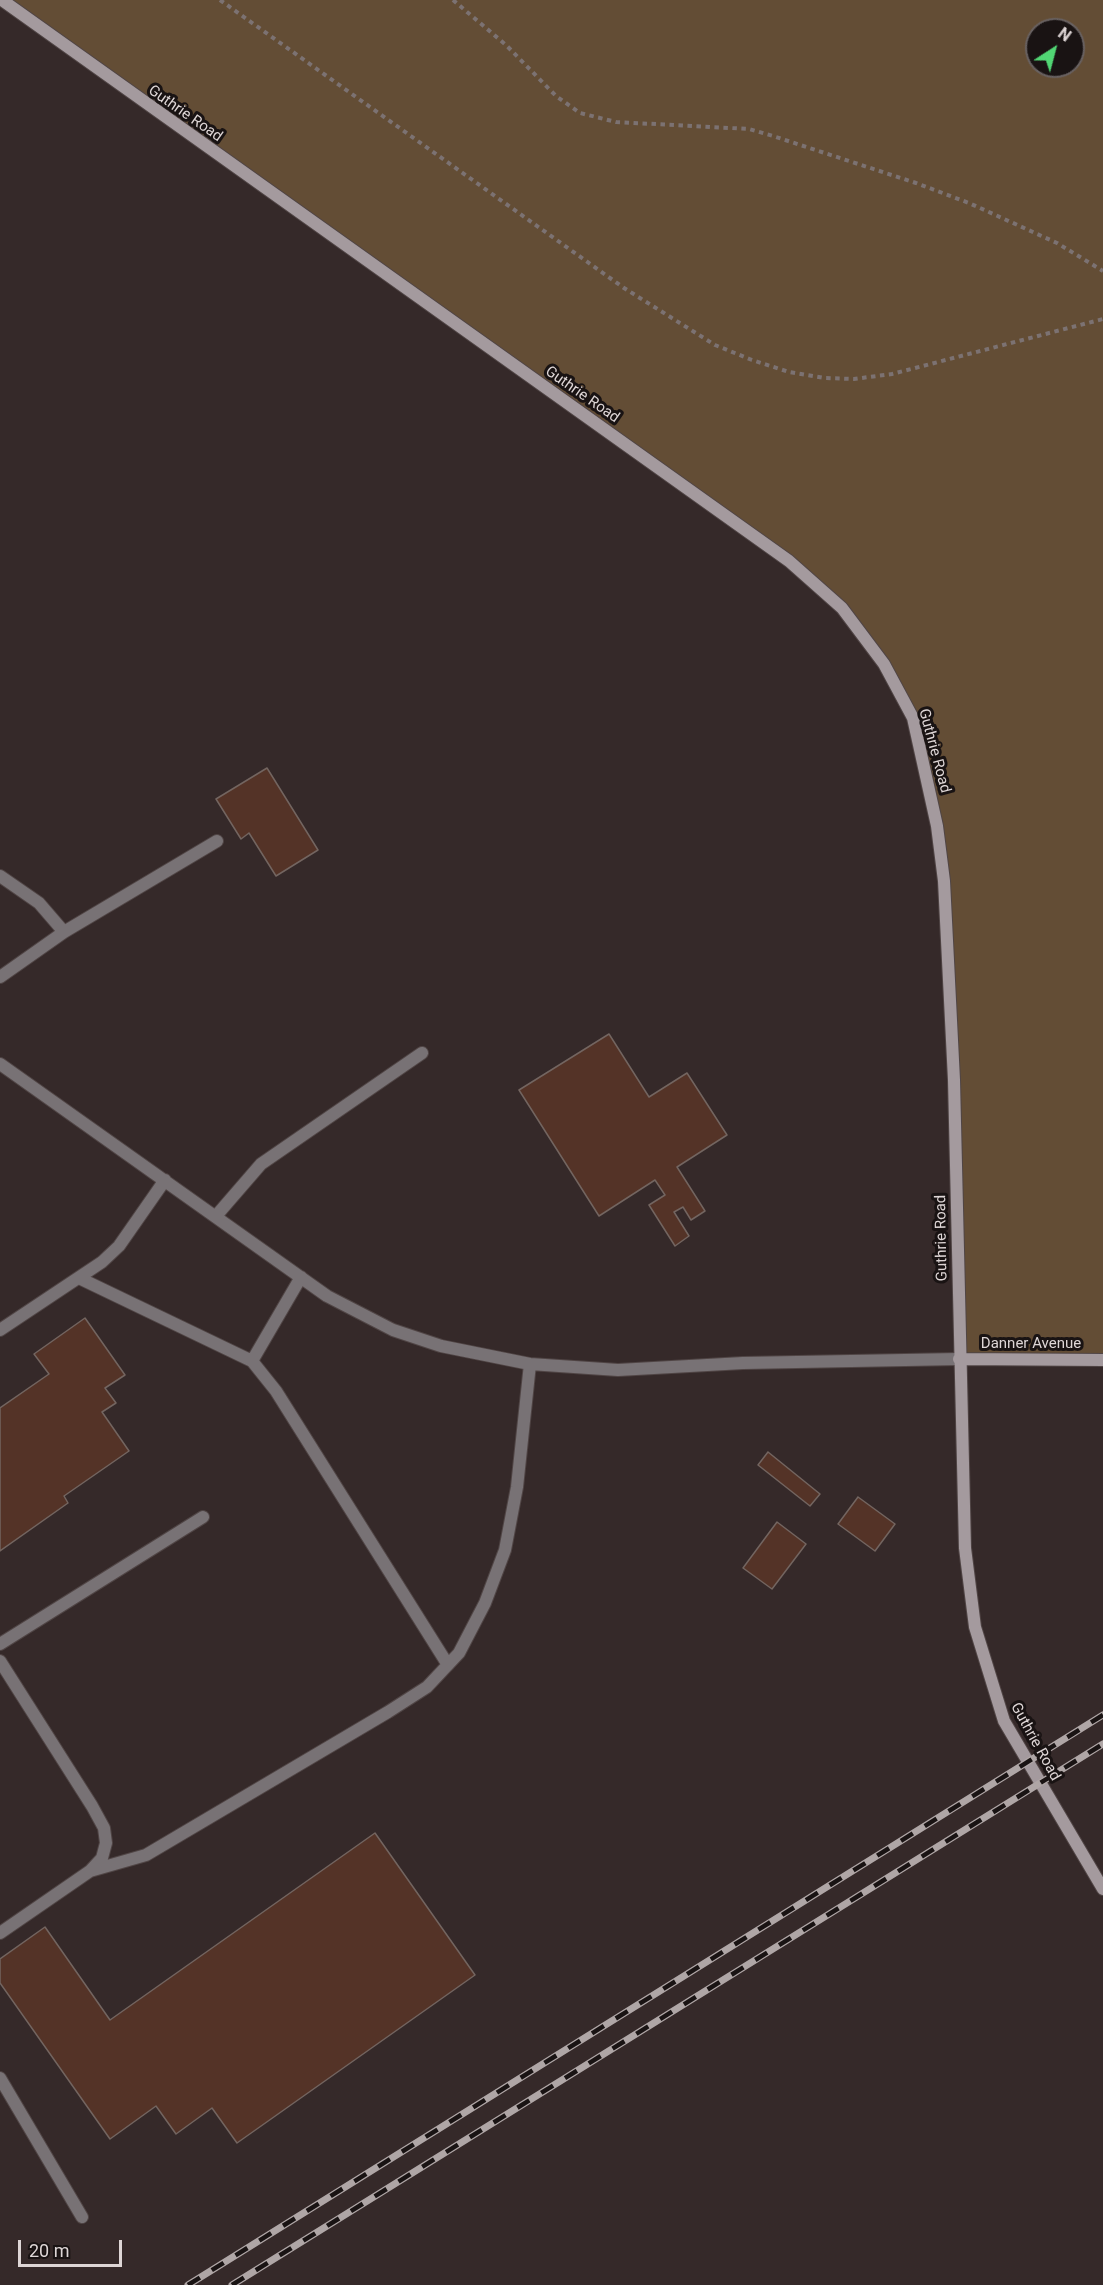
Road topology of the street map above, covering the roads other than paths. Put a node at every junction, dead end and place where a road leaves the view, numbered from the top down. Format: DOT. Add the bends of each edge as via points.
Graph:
graph roads {
  1 [pos="2,0"];
  2 [pos="217,841"];
  3 [pos="0,876"];
  4 [pos="64,932"];
  5 [pos="0,977"];
  6 [pos="422,1053"];
  7 [pos="0,1064"];
  8 [pos="165,1180"];
  9 [pos="216,1216"];
  10 [pos="301,1277"];
  11 [pos="79,1278"];
  12 [pos="0,1330"];
  13 [pos="959,1359"];
  14 [pos="1103,1360"];
  15 [pos="252,1361"];
  16 [pos="530,1364"];
  17 [pos="203,1517"];
  18 [pos="0,1644"];
  19 [pos="0,1661"];
  20 [pos="448,1665"];
  21 [pos="90,1871"];
  22 [pos="1103,1888"];
  23 [pos="0,1933"];
  24 [pos="0,2078"];
  25 [pos="82,2217"];
  1 -- 13 [label="street, Guthrie Road" via="789,561 842,608 864,635 913,718 937,826 944,881 954,1080"];
  2 -- 4 [label="lane"];
  3 -- 4 [label="lane" via="39,903"];
  4 -- 5 [label="lane"];
  6 -- 9 [label="lane" via="261,1164"];
  7 -- 8 [label="lane"];
  8 -- 9 [label="lane"];
  8 -- 11 [label="lane" via="119,1246"];
  9 -- 10 [label="lane"];
  10 -- 15 [label="lane"];
  10 -- 16 [label="lane" via="350,1310 393,1330 441,1346"];
  11 -- 12 [label="lane"];
  11 -- 15 [label="lane"];
  13 -- 14 [label="street, Danner Avenue"];
  13 -- 16 [label="lane" via="618,1370"];
  13 -- 22 [label="street, Guthrie Road" via="965,1548 975,1627 1004,1721"];
  15 -- 20 [label="lane" via="276,1391"];
  16 -- 20 [label="lane" via="517,1486 505,1550 485,1603 459,1653"];
  17 -- 18 [label="lane"];
  19 -- 21 [label="lane" via="104,1828 102,1858"];
  20 -- 21 [label="lane" via="427,1687 388,1712 146,1855"];
  21 -- 23 [label="lane"];
  24 -- 25 [label="lane"];
}
